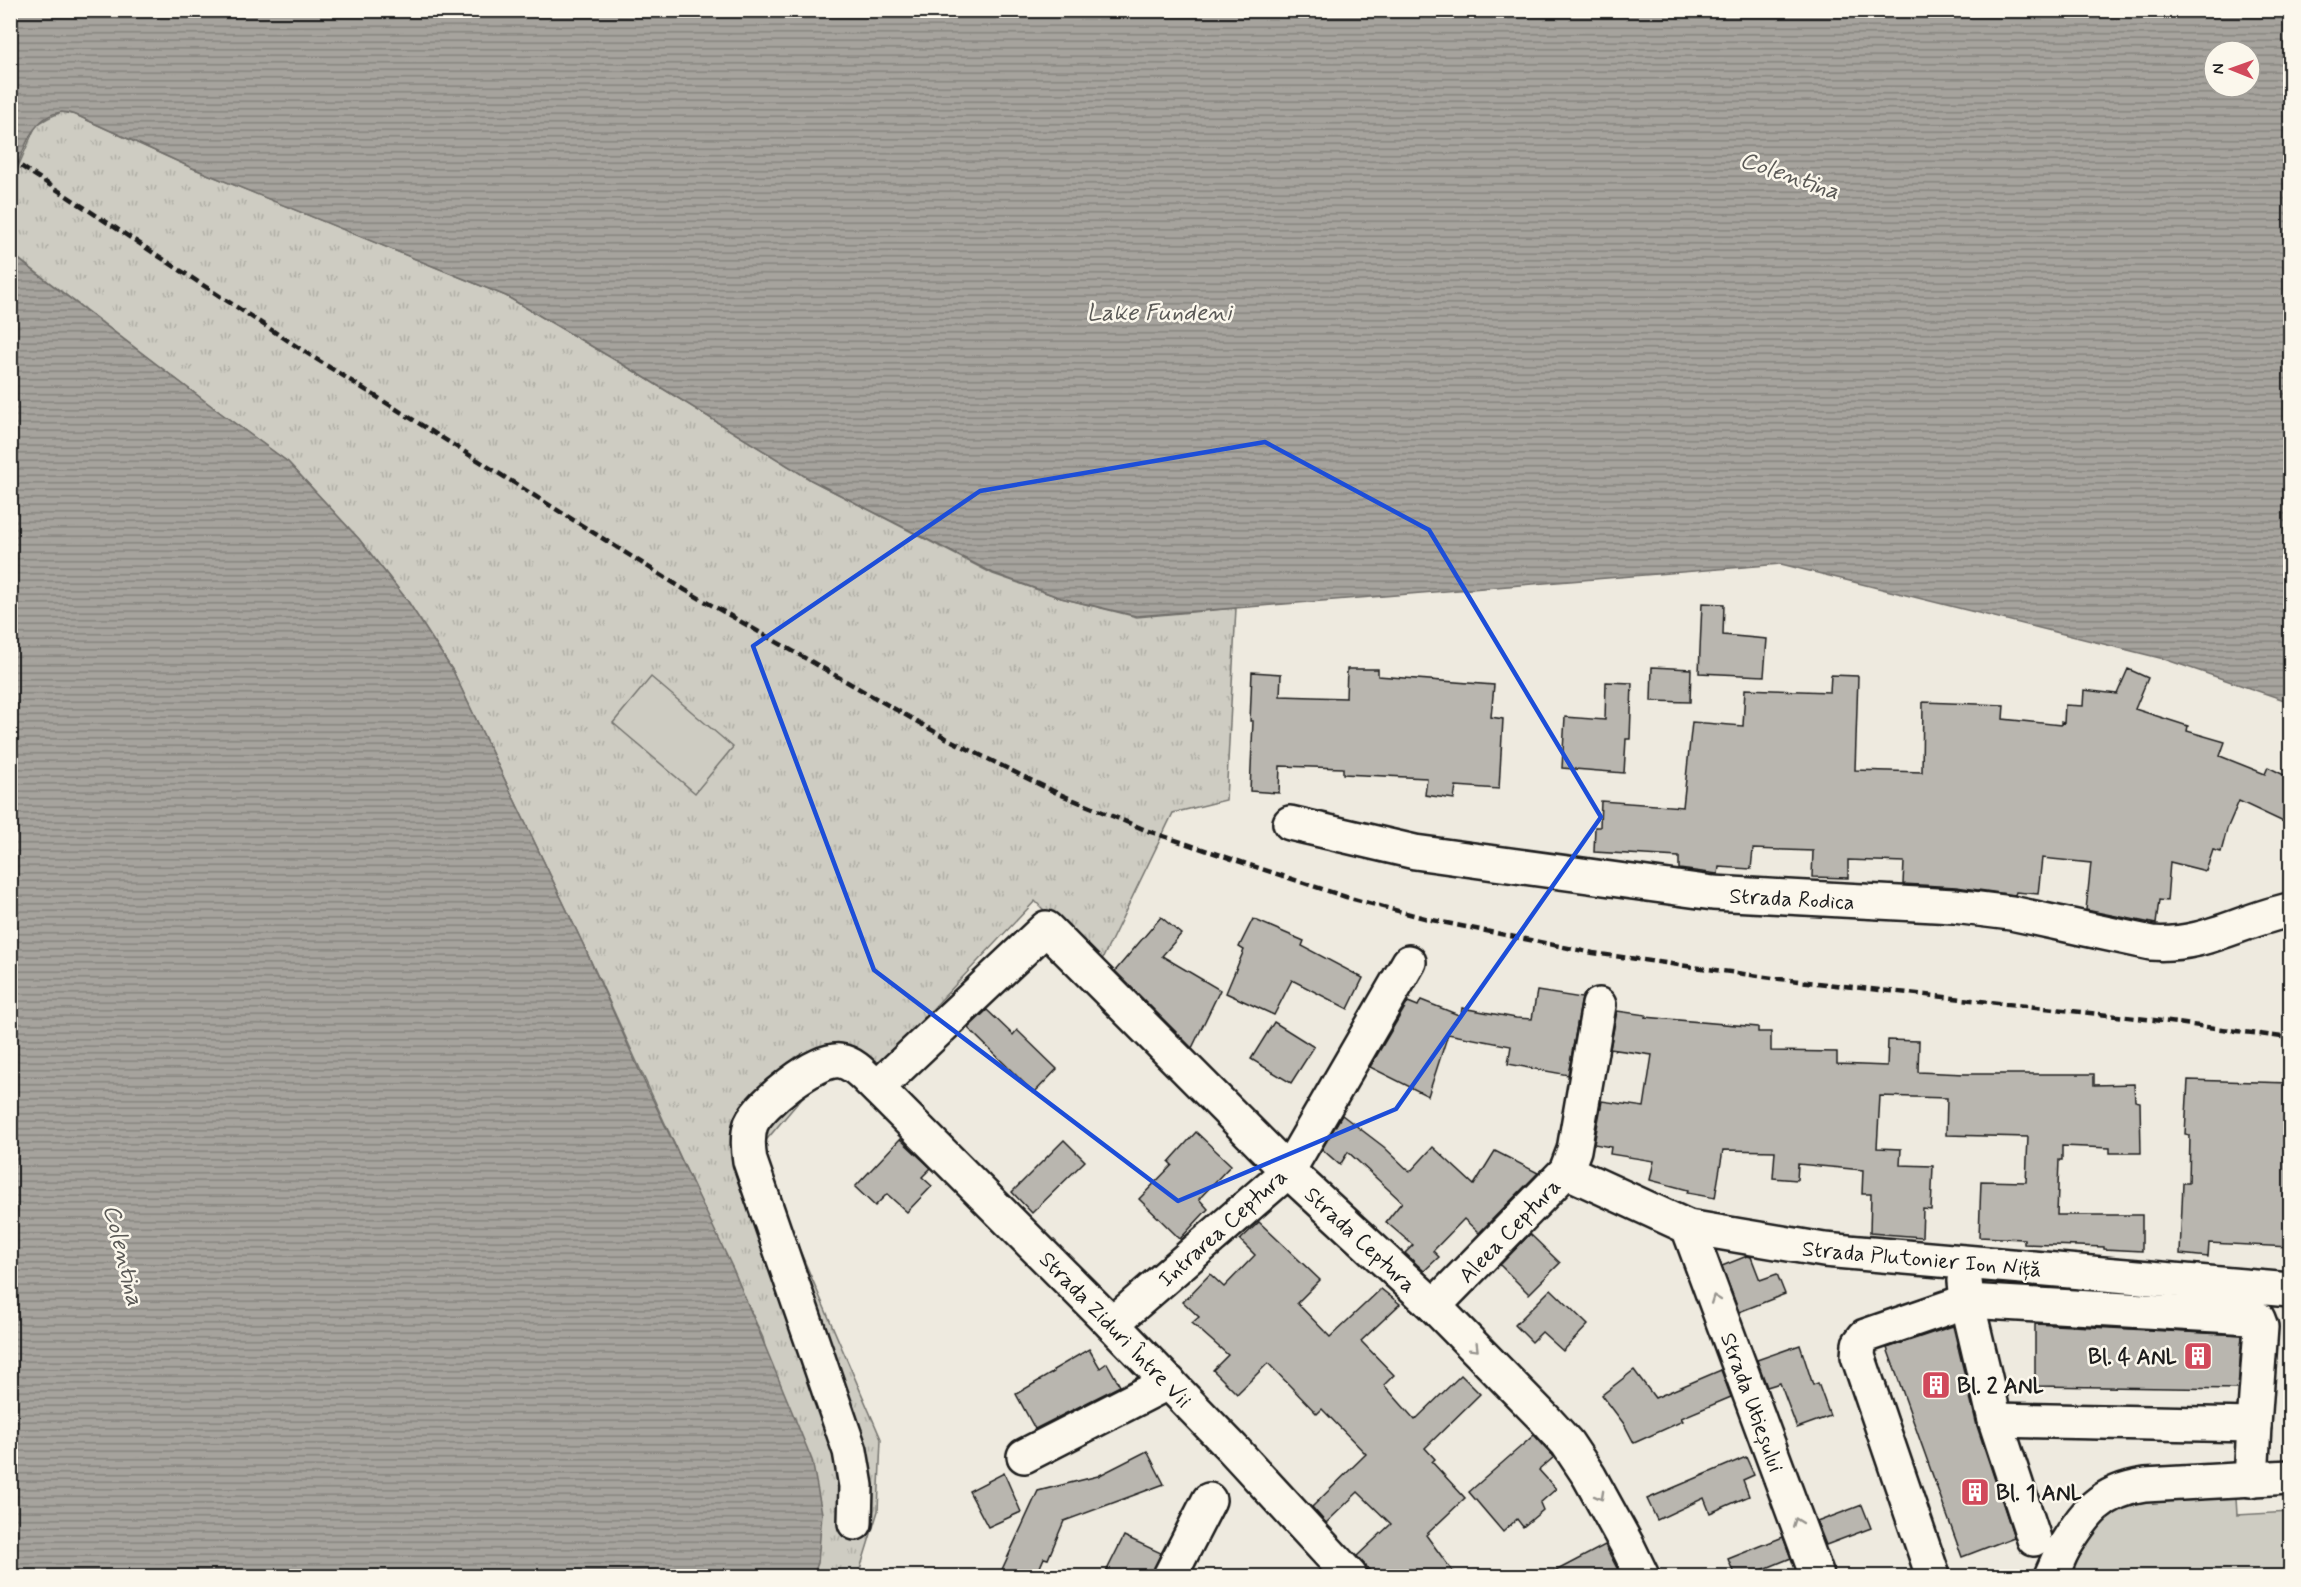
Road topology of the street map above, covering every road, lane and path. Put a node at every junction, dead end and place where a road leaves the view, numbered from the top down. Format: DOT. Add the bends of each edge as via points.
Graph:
graph roads {
  1 [pos="1290,823"];
  2 [pos="2290,910"];
  3 [pos="1409,962"];
  4 [pos="1599,1005"];
  5 [pos="877,1088"];
  6 [pos="1288,1171"];
  7 [pos="1566,1171"];
  8 [pos="1688,1227"];
  9 [pos="1964,1263"];
  10 [pos="2290,1290"];
  11 [pos="1967,1301"];
  12 [pos="1434,1306"];
  13 [pos="1112,1324"];
  14 [pos="1169,1382"];
  15 [pos="1995,1420"];
  16 [pos="2254,1425"];
  17 [pos="1024,1456"];
  18 [pos="2290,1477"];
  19 [pos="2251,1480"];
  20 [pos="1209,1500"];
  21 [pos="855,1523"];
  22 [pos="2052,1561"];
  23 [pos="1170,1576"];
  24 [pos="1350,1576"];
  25 [pos="1642,1576"];
  26 [pos="1817,1576"];
  27 [pos="1934,1576"];
  1 -- 2 [label="street, Strada Rodica" via="1415,852 1725,894 1954,906 2011,913 2151,943 2189,942"];
  3 -- 6 [label="street, Intrarea Ceptura"];
  4 -- 7 [label="street, Aleea Ceptura" via="1574,1150"];
  5 -- 6 [label="street, Strada Ceptura" via="1046,928"];
  5 -- 13 [label="street, Strada Ziduri Între Vii"];
  5 -- 21 [label="street, Strada Ziduri Între Vii" via="853,1066 839,1061 810,1069 766,1106 752,1124 748,1145 750,1161 850,1450 856,1485"];
  6 -- 12 [label="street, Strada Ceptura"];
  6 -- 13 [label="street, Intrarea Ceptura"];
  7 -- 8 [label="street, Strada Plutonier Ion Niță"];
  7 -- 12 [label="street, Aleea Ceptura"];
  8 -- 9 [label="street, Strada Plutonier Ion Niță" via="1824,1250"];
  26 -- 8 [label="street, Strada Utieșului, one-way"];
  9 -- 10 [label="street, Strada Plutonier Ion Niță"];
  9 -- 11 [label="street"];
  11 -- 15 [label="street"];
  11 -- 16 [label="street" via="2258,1319 2261,1327"];
  11 -- 27 [label="street" via="1865,1336 1859,1344 1858,1356"];
  12 -- 25 [label="street, Strada Ceptura, one-way" via="1567,1443"];
  13 -- 14 [label="street, Strada Ziduri Între Vii"];
  14 -- 17 [label="street"];
  14 -- 24 [label="street, Strada Ziduri Între Vii"];
  15 -- 16 [label="street"];
  15 -- 22 [label="street"];
  16 -- 19 [label="street"];
  18 -- 19 [label="street"];
  19 -- 22 [label="street" via="2126,1487 2092,1508"];
  20 -- 23 [label="street"];
}
